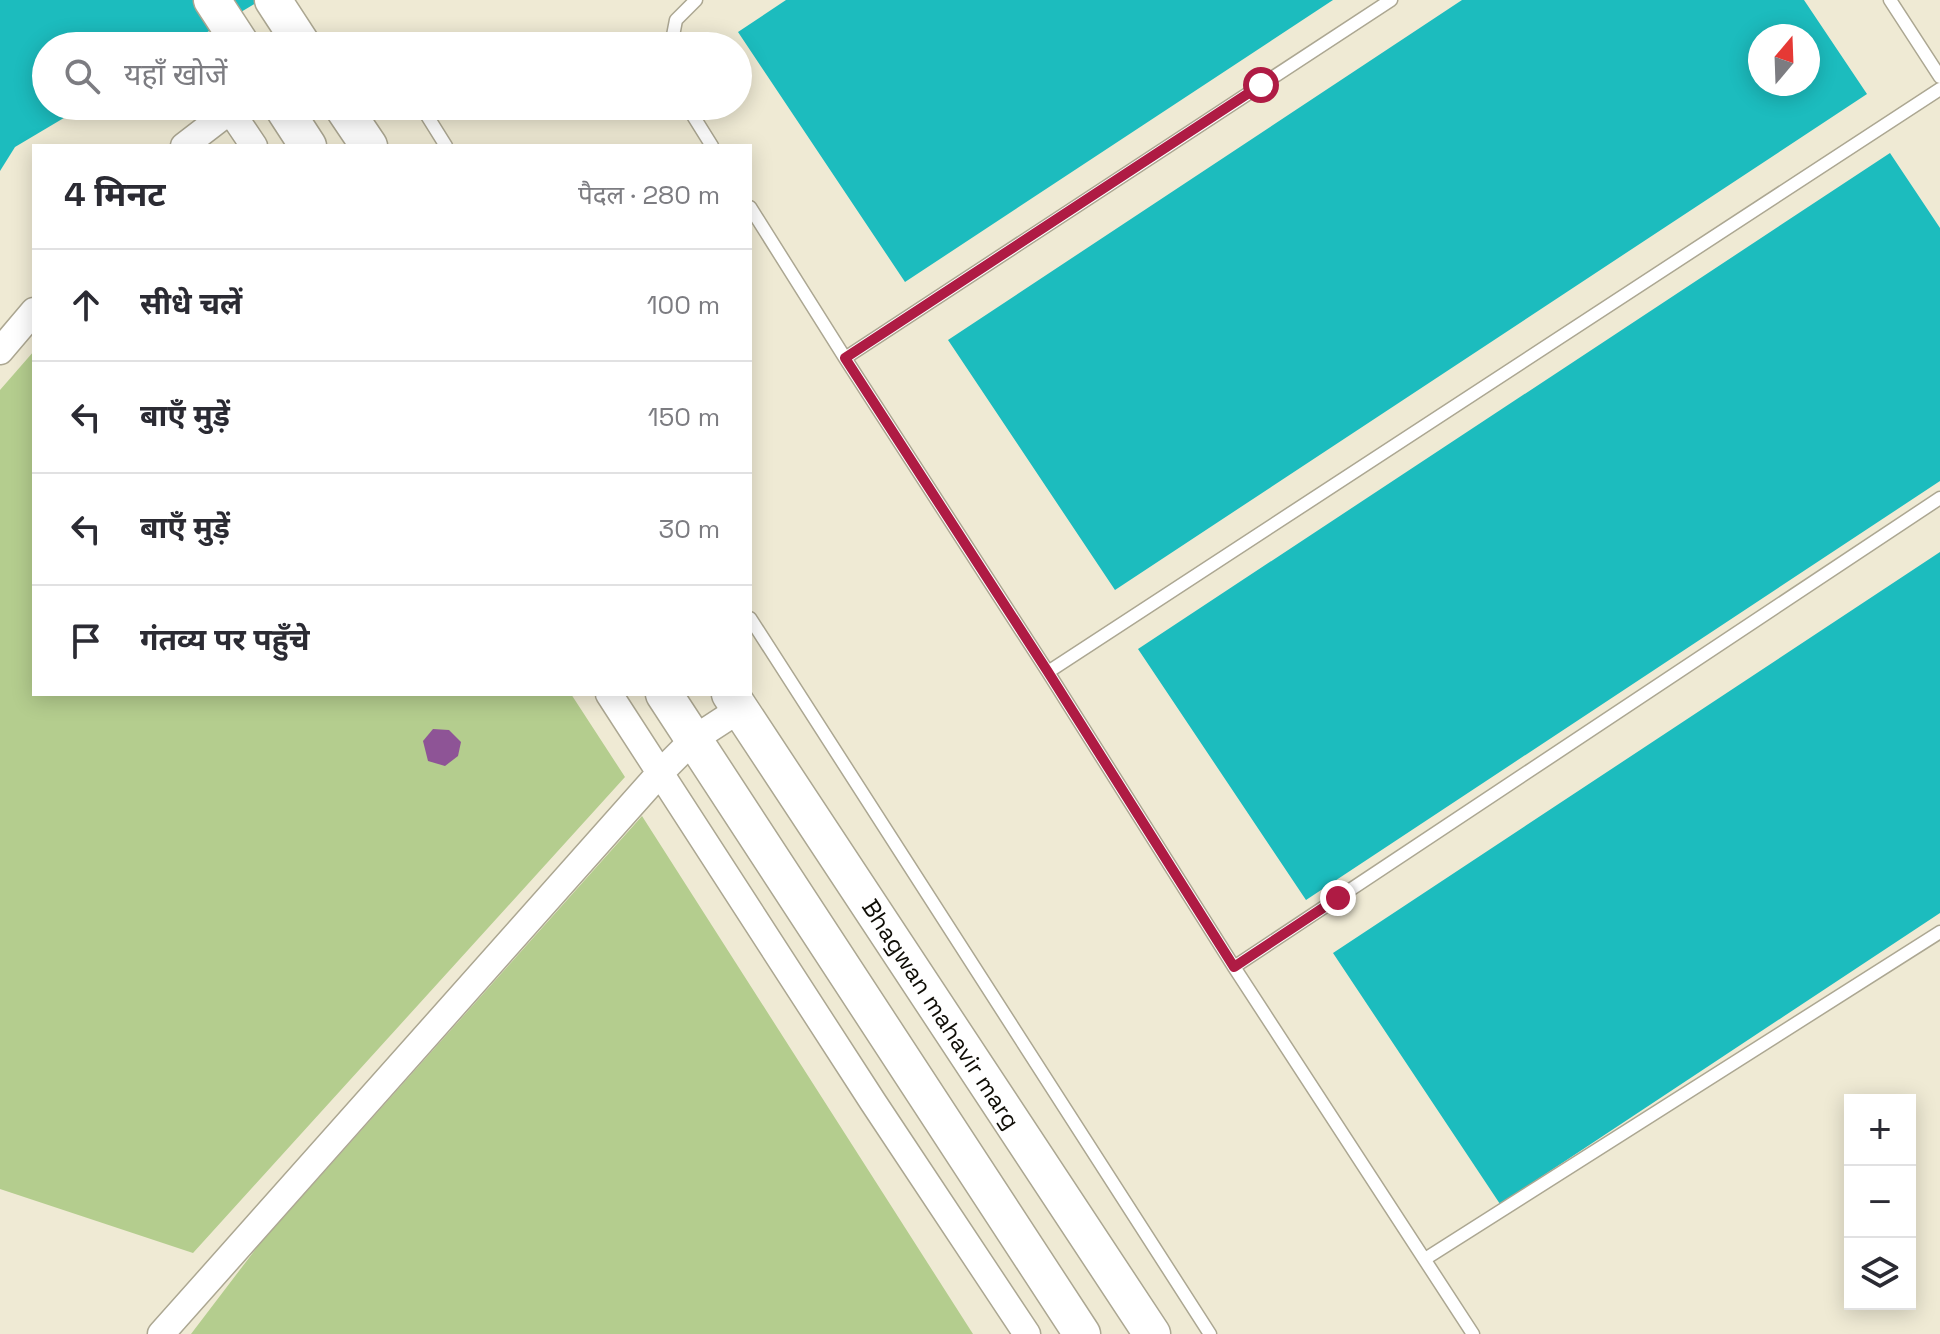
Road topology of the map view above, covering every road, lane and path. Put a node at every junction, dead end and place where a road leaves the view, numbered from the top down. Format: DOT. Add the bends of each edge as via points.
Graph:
graph roads {
  1 [pos="212,0"];
  2 [pos="696,0"];
  3 [pos="1391,0"];
  4 [pos="1890,0"];
  5 [pos="233,32"];
  6 [pos="674,32"];
  7 [pos="1940,77"];
  8 [pos="1940,89"];
  9 [pos="218,120"];
  10 [pos="240,120"];
  11 [pos="291,120"];
  12 [pos="351,120"];
  13 [pos="430,120"];
  14 [pos="696,120"];
  15 [pos="187,144"];
  16 [pos="253,144"];
  17 [pos="307,144"];
  18 [pos="368,144"];
  19 [pos="445,144"];
  20 [pos="711,144"];
  21 [pos="752,210"];
  22 [pos="32,313"];
  23 [pos="0,351"];
  24 [pos="845,358"];
  25 [pos="1940,498"];
  26 [pos="752,621"];
  27 [pos="1048,672"];
  28 [pos="610,696"];
  29 [pos="665,696"];
  30 [pos="735,702"];
  31 [pos="694,739"];
  32 [pos="659,774"];
  33 [pos="1940,932"];
  34 [pos="1234,967"];
  35 [pos="1425,1259"];
  36 [pos="161,1334"];
  37 [pos="1027,1334"];
  38 [pos="1082,1334"];
  39 [pos="1152,1334"];
  40 [pos="1210,1334"];
  41 [pos="1473,1334"];
  1 -- 5 [label="main road"];
  2 -- 6 [label="lane" via="676,20"];
  3 -- 24 [label="lane"];
  4 -- 7 [label="lane"];
  8 -- 27 [label="lane"];
  9 -- 15 [label="street"];
  10 -- 16 [label="street"];
  11 -- 17 [label="main road"];
  12 -- 18 [label="main road"];
  13 -- 19 [label="lane"];
  14 -- 20 [label="lane"];
  21 -- 24 [label="lane"];
  22 -- 23 [label="street"];
  24 -- 27 [label="lane"];
  25 -- 34 [label="lane"];
  26 -- 40 [label="lane"];
  27 -- 34 [label="lane"];
  28 -- 32 [label="street"];
  29 -- 31 [label="main road"];
  30 -- 31 [label="street"];
  30 -- 39 [label="main road, Bhagwan mahavir marg"];
  31 -- 32 [label="street"];
  31 -- 38 [label="main road"];
  32 -- 36 [label="street"];
  32 -- 37 [label="street"];
  33 -- 35 [label="lane"];
  34 -- 35 [label="lane"];
  35 -- 41 [label="lane"];
}
